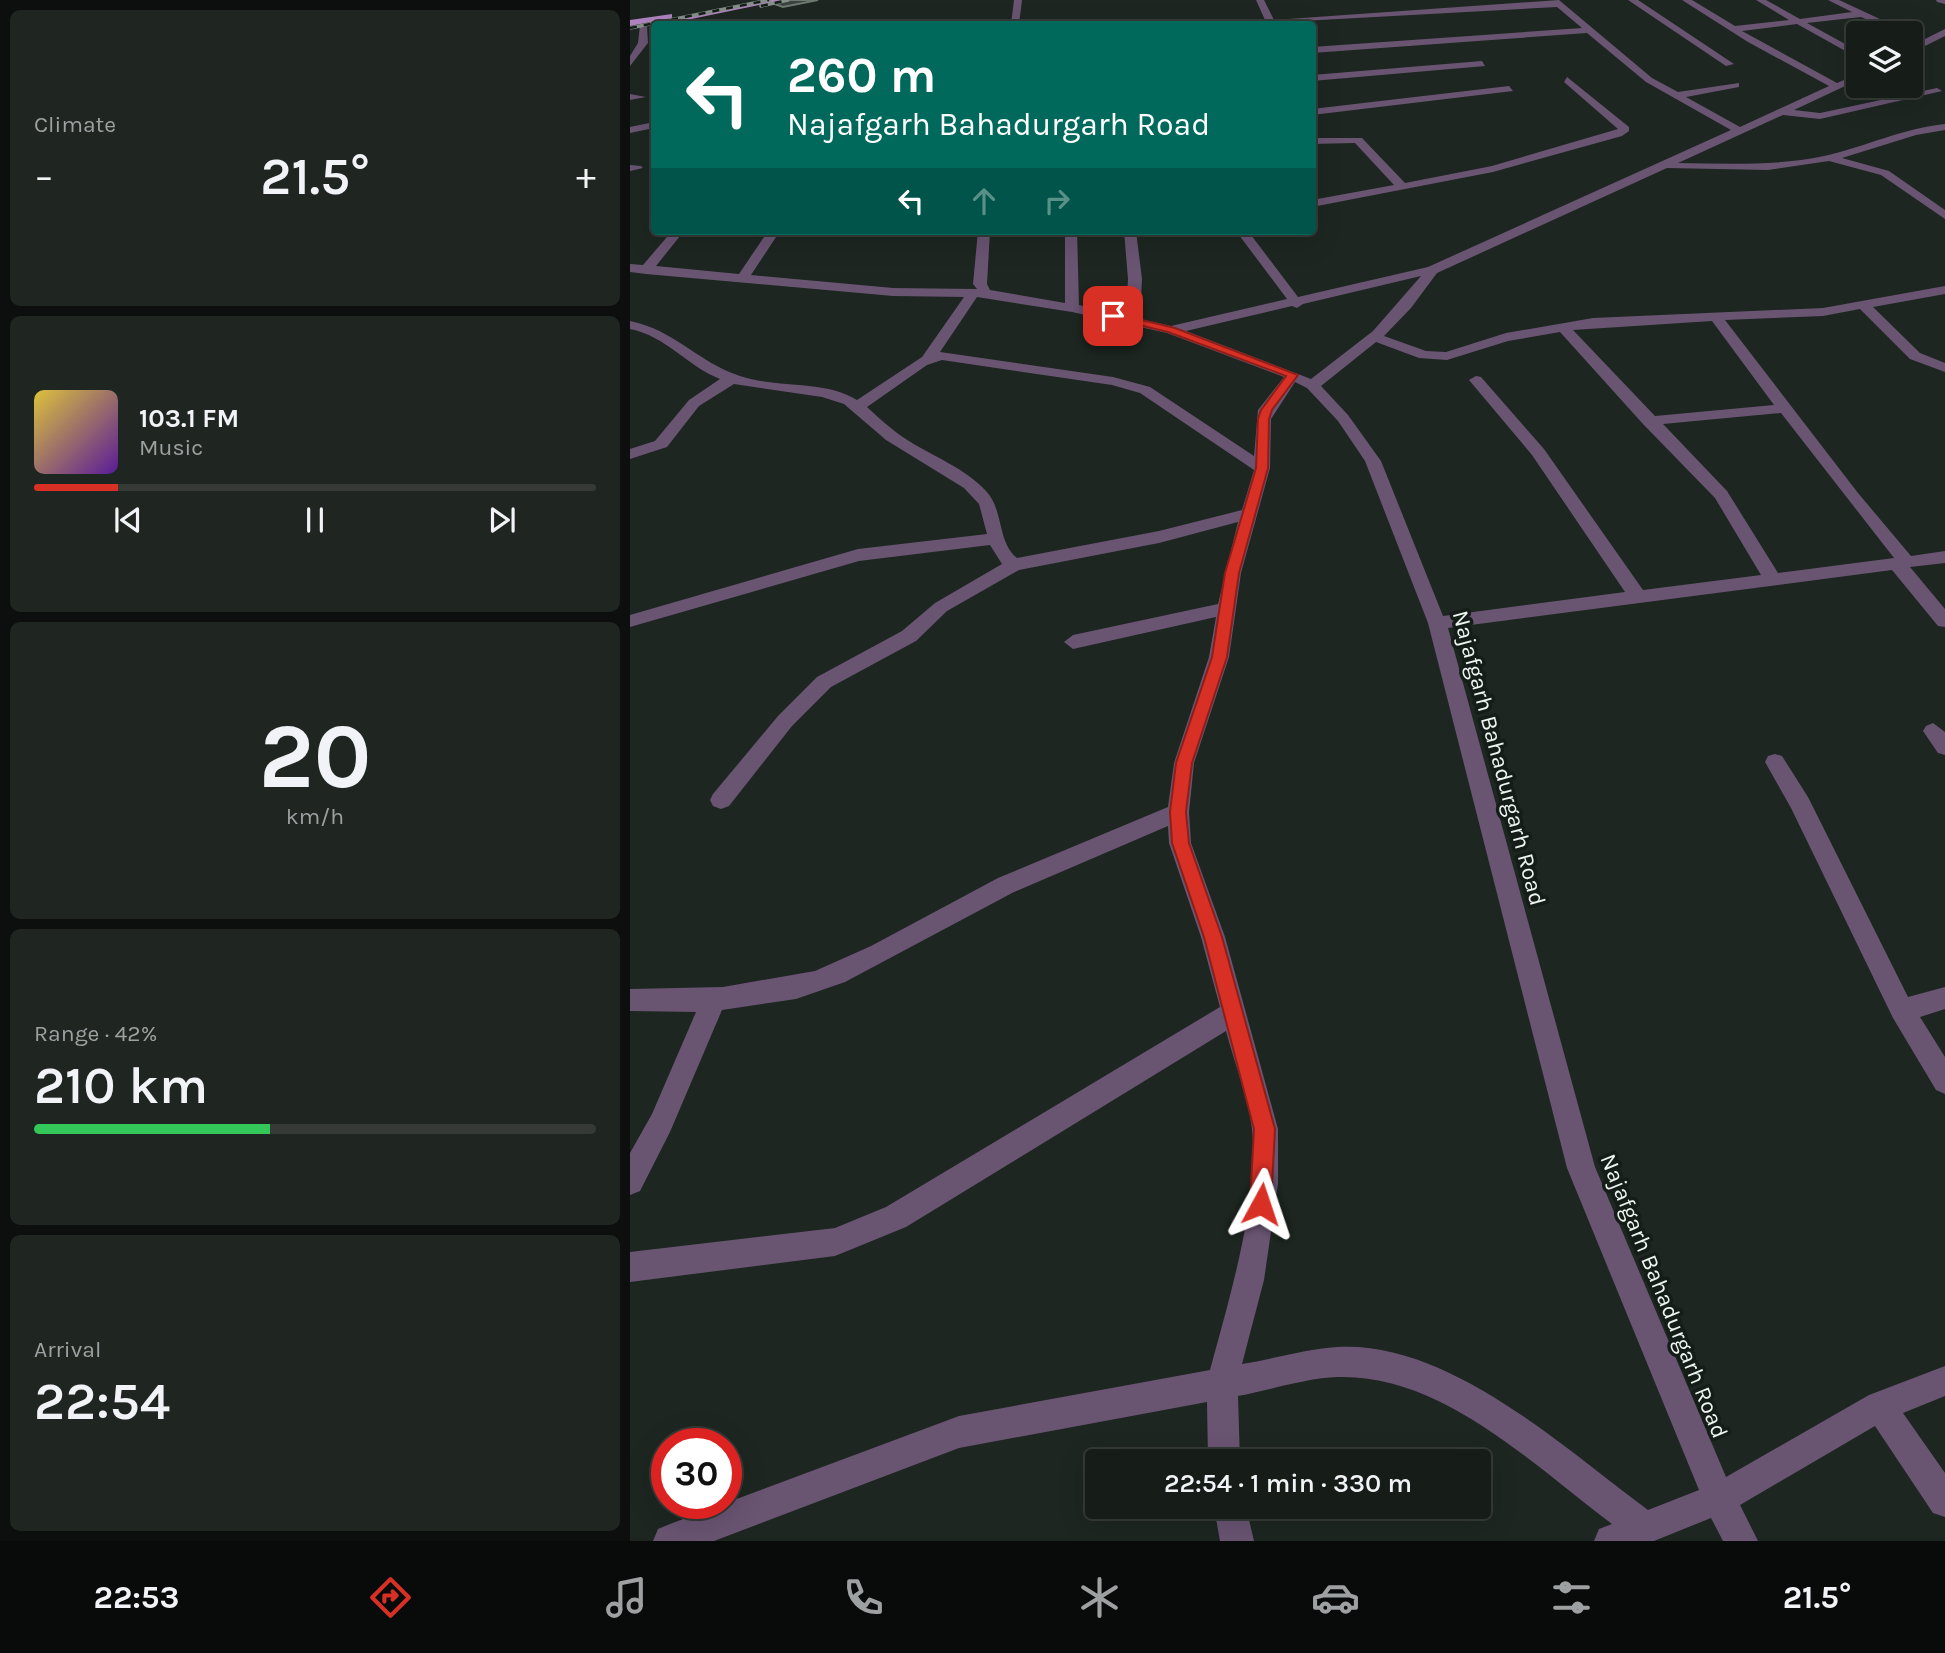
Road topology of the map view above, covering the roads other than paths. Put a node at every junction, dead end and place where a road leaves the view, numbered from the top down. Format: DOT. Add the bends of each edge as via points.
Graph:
graph roads {
  1 [pos="751,0"];
  2 [pos="780,0"];
  3 [pos="1030,0"];
  4 [pos="1260,0"];
  5 [pos="1455,0"];
  6 [pos="1632,0"];
  7 [pos="1686,0"];
  8 [pos="1832,0"];
  9 [pos="1018,1"];
  10 [pos="1762,1"];
  11 [pos="1778,1"];
  12 [pos="1413,2"];
  13 [pos="1557,2"];
  14 [pos="1344,10"];
  15 [pos="1466,11"];
  16 [pos="1424,14"];
  17 [pos="1861,15"];
  18 [pos="1351,19"];
  19 [pos="675,21"];
  20 [pos="1015,21"];
  21 [pos="1270,21"];
  22 [pos="1311,21"];
  23 [pos="1876,21"];
  24 [pos="630,23"];
  25 [pos="1798,23"];
  26 [pos="651,26"];
  27 [pos="643,27"];
  28 [pos="1734,29"];
  29 [pos="630,30"];
  30 [pos="1588,30"];
  31 [pos="1945,32"];
  32 [pos="1923,42"];
  33 [pos="1926,43"];
  34 [pos="1923,44"];
  35 [pos="1846,49"];
  36 [pos="1316,50"];
  37 [pos="630,63"];
  38 [pos="1482,64"];
  39 [pos="1729,64"];
  40 [pos="1316,78"];
  41 [pos="1567,80"];
  42 [pos="1846,83"];
  43 [pos="1735,85"];
  44 [pos="1839,87"];
  45 [pos="1509,89"];
  46 [pos="1937,91"];
  47 [pos="1677,95"];
  48 [pos="1784,111"];
  49 [pos="1316,112"];
  50 [pos="651,126"];
  51 [pos="1945,127"];
  52 [pos="630,130"];
  53 [pos="1740,131"];
  54 [pos="1316,141"];
  55 [pos="1829,158"];
  56 [pos="1665,166"];
  57 [pos="1403,187"];
  58 [pos="1316,203"];
  59 [pos="1945,215"];
  60 [pos="675,235"];
  61 [pos="771,235"];
  62 [pos="984,235"];
  63 [pos="1071,235"];
  64 [pos="1130,235"];
  65 [pos="1245,235"];
  66 [pos="630,268"];
  67 [pos="646,270"];
  68 [pos="1432,270"];
  69 [pos="743,276"];
  70 [pos="1945,290"];
  71 [pos="980,293"];
  72 [pos="1297,304"];
  73 [pos="1865,307"];
  74 [pos="1072,308"];
  75 [pos="1715,316"];
  76 [pos="1133,320"];
  77 [pos="630,325"];
  78 [pos="1564,328"];
  79 [pos="1171,330"];
  80 [pos="1377,338"];
  81 [pos="928,359"];
  82 [pos="1945,368"];
  83 [pos="732,378"];
  84 [pos="1302,380"];
  85 [pos="1476,380"];
  86 [pos="858,406"];
  87 [pos="1787,408"];
  88 [pos="1648,421"];
  89 [pos="630,454"];
  90 [pos="1262,468"];
  91 [pos="1248,514"];
  92 [pos="995,539"];
  93 [pos="1945,557"];
  94 [pos="1902,563"];
  95 [pos="1014,565"];
  96 [pos="1773,579"];
  97 [pos="1638,597"];
  98 [pos="1228,608"];
  99 [pos="630,621"];
  100 [pos="1945,621"];
  101 [pos="1437,623"];
  102 [pos="1073,642"];
  103 [pos="1775,762"];
  104 [pos="721,800"];
  105 [pos="1178,812"];
  106 [pos="715,998"];
  107 [pos="1945,998"];
  108 [pos="630,1000"];
  109 [pos="1902,1010"];
  110 [pos="1234,1012"];
  111 [pos="1945,1080"];
  112 [pos="630,1181"];
  113 [pos="630,1267"];
  114 [pos="1945,1381"];
  115 [pos="1222,1384"];
  116 [pos="1880,1406"];
  117 [pos="1224,1449"];
  118 [pos="1719,1499"];
  119 [pos="1945,1501"];
  120 [pos="1232,1519"];
  121 [pos="1642,1526"];
  122 [pos="670,1541"];
  123 [pos="1237,1541"];
  124 [pos="1611,1541"];
  125 [pos="1741,1541"];
  1 -- 24 [label="main road"];
  2 -- 19 [label="main road"];
  3 -- 9 [label="street"];
  4 -- 21 [label="street"];
  5 -- 15 [label="street"];
  6 -- 39 [label="street"];
  7 -- 28 [label="street"];
  8 -- 17 [label="street"];
  9 -- 20 [label="street"];
  10 -- 11 [label="street"];
  10 -- 25 [label="street"];
  12 -- 16 [label="street"];
  13 -- 15 [label="street"];
  13 -- 30 [label="street"];
  14 -- 18 [label="street"];
  15 -- 16 [label="street"];
  16 -- 18 [label="street"];
  17 -- 23 [label="street"];
  17 -- 25 [label="street"];
  18 -- 22 [label="street"];
  25 -- 28 [label="street"];
  25 -- 35 [label="street"];
  26 -- 27 [label="main road"];
  27 -- 29 [label="main road"];
  27 -- 37 [label="street" via="643,43"];
  28 -- 44 [label="street"];
  30 -- 36 [label="street"];
  30 -- 47 [label="street" via="1649,80"];
  31 -- 33 [label="street"];
  32 -- 33 [label="street"];
  33 -- 34 [label="street"];
  38 -- 40 [label="street"];
  41 -- 57 [label="street" via="1625,129 1493,169"];
  42 -- 44 [label="street"];
  43 -- 47 [label="street"];
  44 -- 48 [label="street"];
  45 -- 49 [label="street"];
  46 -- 48 [label="street" via="1820,116"];
  47 -- 53 [label="street"];
  48 -- 53 [label="street"];
  50 -- 52 [label="street"];
  51 -- 55 [label="street" via="1915,131"];
  53 -- 56 [label="street"];
  54 -- 57 [label="street" via="1358,140"];
  55 -- 56 [label="street" via="1780,166"];
  55 -- 59 [label="street" via="1885,173"];
  56 -- 68 [label="street"];
  57 -- 58 [label="street"];
  60 -- 67 [label="street"];
  61 -- 69 [label="street"];
  62 -- 71 [label="street"];
  63 -- 74 [label="street"];
  64 -- 76 [label="street"];
  65 -- 72 [label="street"];
  66 -- 67 [label="street, Najafgarh Bahadurgarh Road"];
  67 -- 69 [label="street, Najafgarh Bahadurgarh Road"];
  68 -- 72 [label="street"];
  68 -- 80 [label="street" via="1412,301"];
  69 -- 71 [label="street, Najafgarh Bahadurgarh Road" via="893,292"];
  70 -- 73 [label="street"];
  71 -- 74 [label="street, Najafgarh Bahadurgarh Road"];
  71 -- 81 [label="street"];
  72 -- 79 [label="street"];
  73 -- 75 [label="street"];
  73 -- 82 [label="street" via="1915,356"];
  74 -- 76 [label="street, Najafgarh Bahadurgarh Road"];
  75 -- 78 [label="street" via="1643,318"];
  75 -- 87 [label="street"];
  76 -- 79 [label="street, Najafgarh Bahadurgarh Road"];
  77 -- 83 [label="street" via="669,339 716,373"];
  78 -- 80 [label="street" via="1506,337 1447,356 1424,355"];
  78 -- 88 [label="street"];
  79 -- 84 [label="street, Najafgarh Bahadurgarh Road"];
  80 -- 84 [label="street"];
  81 -- 86 [label="street"];
  81 -- 90 [label="street" via="949,357 1113,381 1145,390"];
  83 -- 86 [label="street" via="839,396"];
  83 -- 89 [label="street" via="694,403 661,444"];
  84 -- 90 [label="street" via="1266,410"];
  84 -- 101 [label="street, Najafgarh Bahadurgarh Road" via="1343,418 1373,461"];
  85 -- 97 [label="street" via="1538,452"];
  86 -- 92 [label="street" via="909,450 981,495 991,508"];
  87 -- 88 [label="street"];
  87 -- 94 [label="street"];
  88 -- 96 [label="street" via="1721,495"];
  90 -- 91 [label="street"];
  91 -- 95 [label="street" via="1159,537"];
  91 -- 98 [label="street"];
  92 -- 95 [label="street"];
  92 -- 99 [label="street" via="858,555"];
  93 -- 94 [label="street"];
  94 -- 96 [label="street"];
  94 -- 100 [label="street"];
  95 -- 104 [label="street" via="941,607 909,636 824,682 785,721"];
  96 -- 97 [label="street"];
  97 -- 101 [label="street"];
  98 -- 102 [label="street"];
  98 -- 105 [label="street" via="1212,683 1184,763"];
  101 -- 118 [label="street, Najafgarh Bahadurgarh Road" via="1581,1168"];
  103 -- 109 [label="street" via="1800,803"];
  105 -- 106 [label="street" via="1039,870 814,983"];
  105 -- 110 [label="street" via="1180,843"];
  106 -- 108 [label="street" via="663,1003"];
  106 -- 112 [label="street" via="661,1123"];
  107 -- 109 [label="street"];
  109 -- 111 [label="street"];
  110 -- 113 [label="street" via="896,1217 835,1242"];
  110 -- 115 [label="street" via="1265,1129 1264,1184 1249,1280"];
  114 -- 116 [label="street"];
  115 -- 117 [label="street"];
  115 -- 121 [label="street" via="1338,1362 1422,1377 1468,1397"];
  115 -- 122 [label="street" via="959,1432"];
  116 -- 118 [label="street"];
  116 -- 119 [label="street"];
  118 -- 121 [label="street"];
  118 -- 125 [label="street, Najafgarh Bahadurgarh Road"];
  120 -- 123 [label="street"];
  121 -- 124 [label="street"];
}
